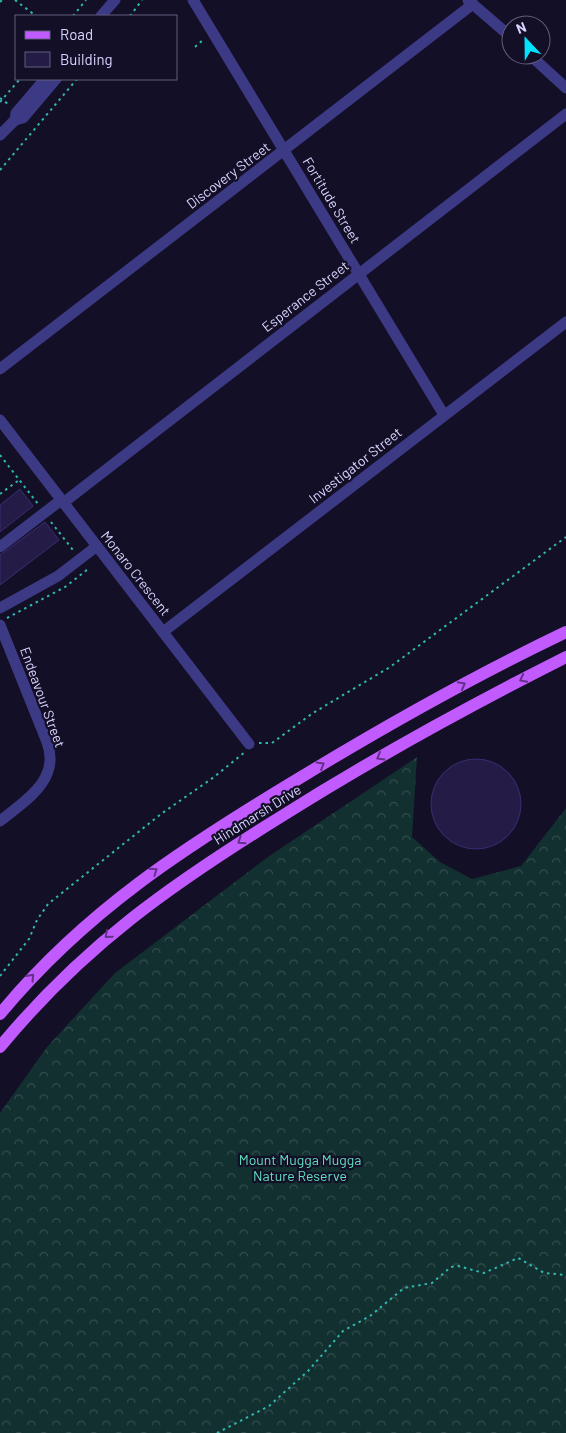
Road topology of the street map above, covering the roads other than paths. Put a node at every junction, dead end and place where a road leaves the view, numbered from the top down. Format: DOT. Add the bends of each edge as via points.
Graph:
graph roads {
  1 [pos="115,0"];
  2 [pos="193,0"];
  3 [pos="470,2"];
  4 [pos="102,15"];
  5 [pos="501,29"];
  6 [pos="541,65"];
  7 [pos="44,80"];
  8 [pos="55,80"];
  9 [pos="566,88"];
  10 [pos="566,114"];
  11 [pos="14,120"];
  12 [pos="0,135"];
  13 [pos="284,151"];
  14 [pos="359,274"];
  15 [pos="566,322"];
  16 [pos="0,369"];
  17 [pos="444,415"];
  18 [pos="0,420"];
  19 [pos="4,436"];
  20 [pos="62,502"];
  21 [pos="96,546"];
  22 [pos="0,547"];
  23 [pos="0,608"];
  24 [pos="0,625"];
  25 [pos="163,632"];
  26 [pos="566,632"];
  27 [pos="566,657"];
  28 [pos="248,744"];
  29 [pos="0,821"];
  30 [pos="0,1014"];
  31 [pos="0,1047"];
  1 -- 4 [label="street"];
  2 -- 13 [label="street, Fortitude Street"];
  3 -- 5 [label="street"];
  3 -- 13 [label="street, Discovery Street"];
  6 -- 9 [label="street"];
  7 -- 11 [label="street" via="16,113"];
  8 -- 11 [label="street" via="22,118"];
  10 -- 14 [label="street, Esperance Street"];
  11 -- 12 [label="street"];
  13 -- 14 [label="street, Fortitude Street"];
  13 -- 16 [label="street, Discovery Street"];
  14 -- 17 [label="street, Fortitude Street"];
  14 -- 20 [label="street, Esperance Street"];
  15 -- 17 [label="street, Investigator Street"];
  17 -- 25 [label="street, Investigator Street"];
  18 -- 19 [label="street, Monaro Crescent"];
  19 -- 20 [label="street, Monaro Crescent"];
  20 -- 21 [label="street, Monaro Crescent"];
  20 -- 22 [label="street, Esperance Street"];
  21 -- 23 [label="street" via="58,576"];
  21 -- 25 [label="street, Monaro Crescent"];
  24 -- 29 [label="street, Endeavour Street" via="47,742 50,760 39,788"];
  25 -- 28 [label="street, Monaro Crescent"];
  30 -- 26 [label="main road, Hindmarsh Drive, one-way" via="67,940 167,862 372,734"];
  27 -- 31 [label="main road, Hindmarsh Drive, one-way" via="386,753 183,879 88,953"];
}
